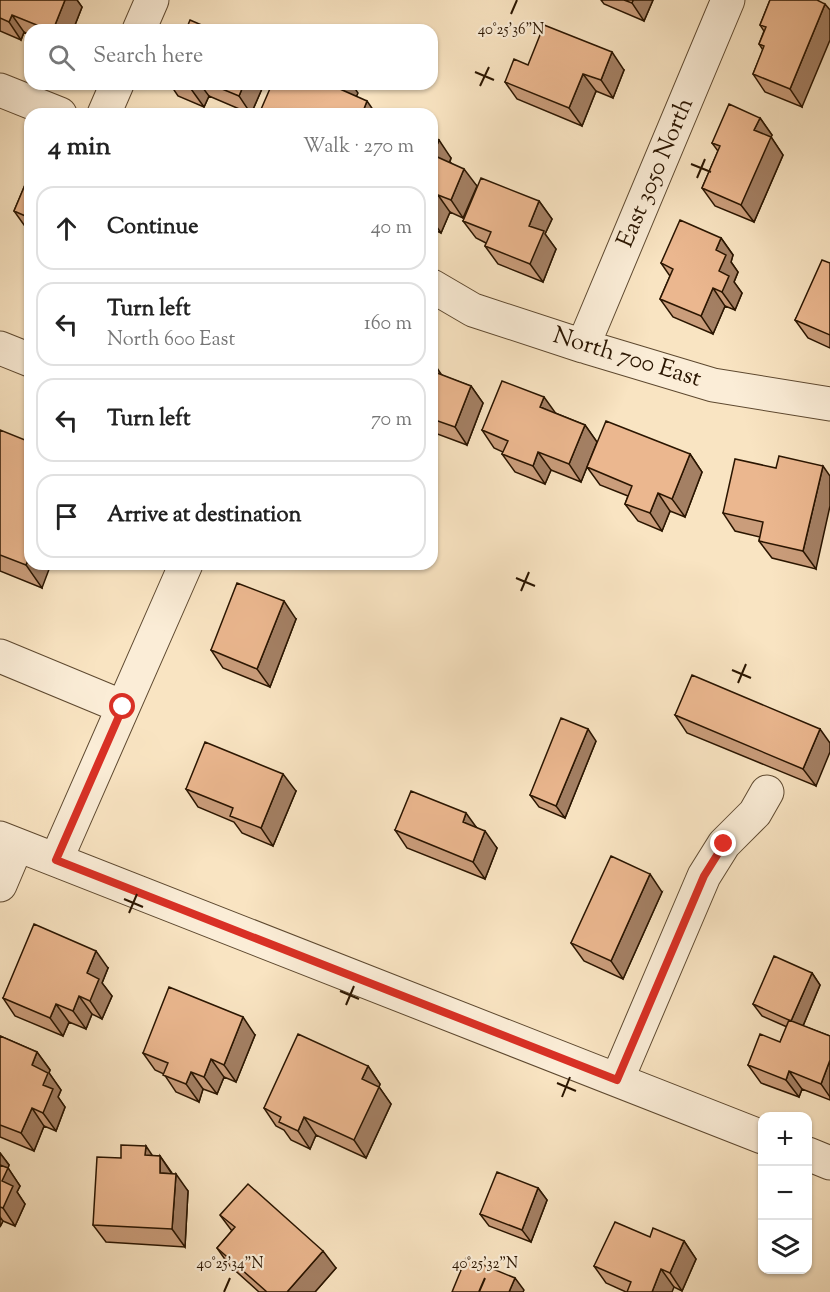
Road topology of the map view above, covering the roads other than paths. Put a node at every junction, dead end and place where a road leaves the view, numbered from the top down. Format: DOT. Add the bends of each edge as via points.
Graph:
graph roads {
  1 [pos="152,0"];
  2 [pos="728,0"];
  3 [pos="142,24"];
  4 [pos="0,90"];
  5 [pos="114,90"];
  6 [pos="45,108"];
  7 [pos="107,108"];
  8 [pos="438,290"];
  9 [pos="583,346"];
  10 [pos="0,348"];
  11 [pos="24,358"];
  12 [pos="830,404"];
  13 [pos="183,570"];
  14 [pos="0,656"];
  15 [pos="123,707"];
  16 [pos="767,792"];
  17 [pos="9,842"];
  18 [pos="56,860"];
  19 [pos="0,885"];
  20 [pos="617,1080"];
  21 [pos="758,1135"];
  22 [pos="812,1156"];
  23 [pos="830,1163"];
  1 -- 3 [label="street"];
  2 -- 9 [label="street, East 3050 North"];
  4 -- 6 [label="street"];
  5 -- 7 [label="street"];
  8 -- 9 [label="street, North 700 East" via="473,310"];
  9 -- 12 [label="street, North 700 East" via="713,385"];
  10 -- 11 [label="street"];
  13 -- 15 [label="street"];
  14 -- 15 [label="street"];
  15 -- 18 [label="street"];
  16 -- 20 [label="street" via="755,813 724,844 704,876"];
  17 -- 18 [label="street"];
  17 -- 19 [label="street"];
  18 -- 20 [label="street"];
  20 -- 21 [label="street"];
  22 -- 23 [label="street"];
}
